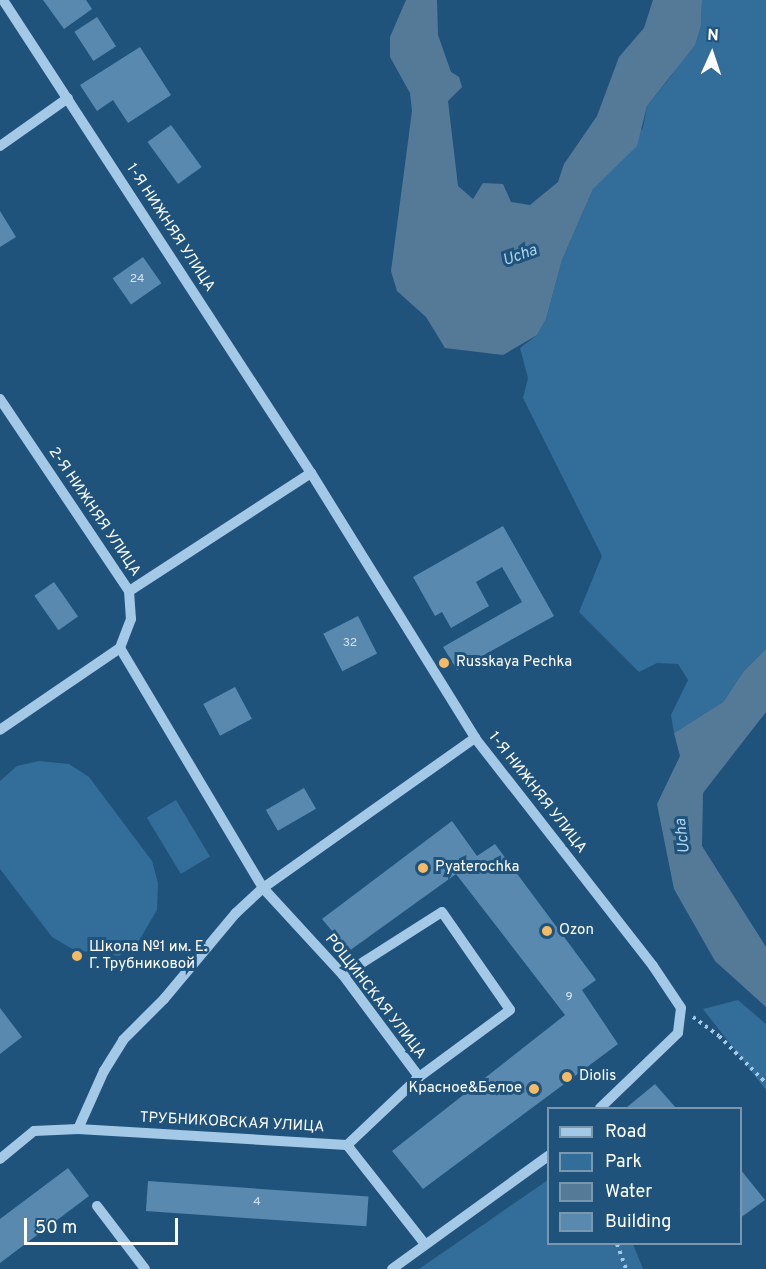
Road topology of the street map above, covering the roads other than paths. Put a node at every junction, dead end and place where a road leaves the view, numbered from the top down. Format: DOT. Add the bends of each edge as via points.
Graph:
graph roads {
  1 [pos="3,0"];
  2 [pos="68,98"];
  3 [pos="0,146"];
  4 [pos="0,399"];
  5 [pos="310,472"];
  6 [pos="129,591"];
  7 [pos="120,648"];
  8 [pos="0,730"];
  9 [pos="475,738"];
  10 [pos="263,888"];
  11 [pos="343,975"];
  12 [pos="419,1077"];
  13 [pos="601,1107"];
  14 [pos="78,1129"];
  15 [pos="347,1145"];
  16 [pos="547,1157"];
  17 [pos="0,1159"];
  18 [pos="98,1206"];
  19 [pos="425,1244"];
  20 [pos="145,1269"];
  21 [pos="392,1269"];
  1 -- 2 [label="street, 1-Я НИЖНЯЯ УЛИЦА"];
  2 -- 3 [label="street"];
  2 -- 5 [label="street, 1-Я НИЖНЯЯ УЛИЦА"];
  4 -- 6 [label="street, 2-Я НИЖНЯЯ УЛИЦА"];
  5 -- 6 [label="street"];
  5 -- 9 [label="street, 1-Я НИЖНЯЯ УЛИЦА"];
  6 -- 7 [label="street, 2-Я НИЖНЯЯ УЛИЦА" via="131,618"];
  7 -- 8 [label="street"];
  7 -- 10 [label="street, РОЩИНСКАЯ УЛИЦА"];
  9 -- 10 [label="street"];
  9 -- 13 [label="street, 1-Я НИЖНЯЯ УЛИЦА" via="653,966 681,1008 678,1033"];
  10 -- 11 [label="street, РОЩИНСКАЯ УЛИЦА"];
  10 -- 14 [label="street" via="123,1040"];
  11 -- 12 [label="street, РОЩИНСКАЯ УЛИЦА"];
  11 -- 12 [label="street" via="442,912 510,1010"];
  12 -- 15 [label="street, РОЩИНСКАЯ УЛИЦА"];
  14 -- 15 [label="street, ТРУБНИКОВСКАЯ УЛИЦА"];
  14 -- 17 [label="street, ТРУБНИКОВСКАЯ УЛИЦА" via="34,1131"];
  15 -- 19 [label="street"];
  16 -- 19 [label="street"];
  18 -- 20 [label="street"];
  19 -- 21 [label="street"];
}
